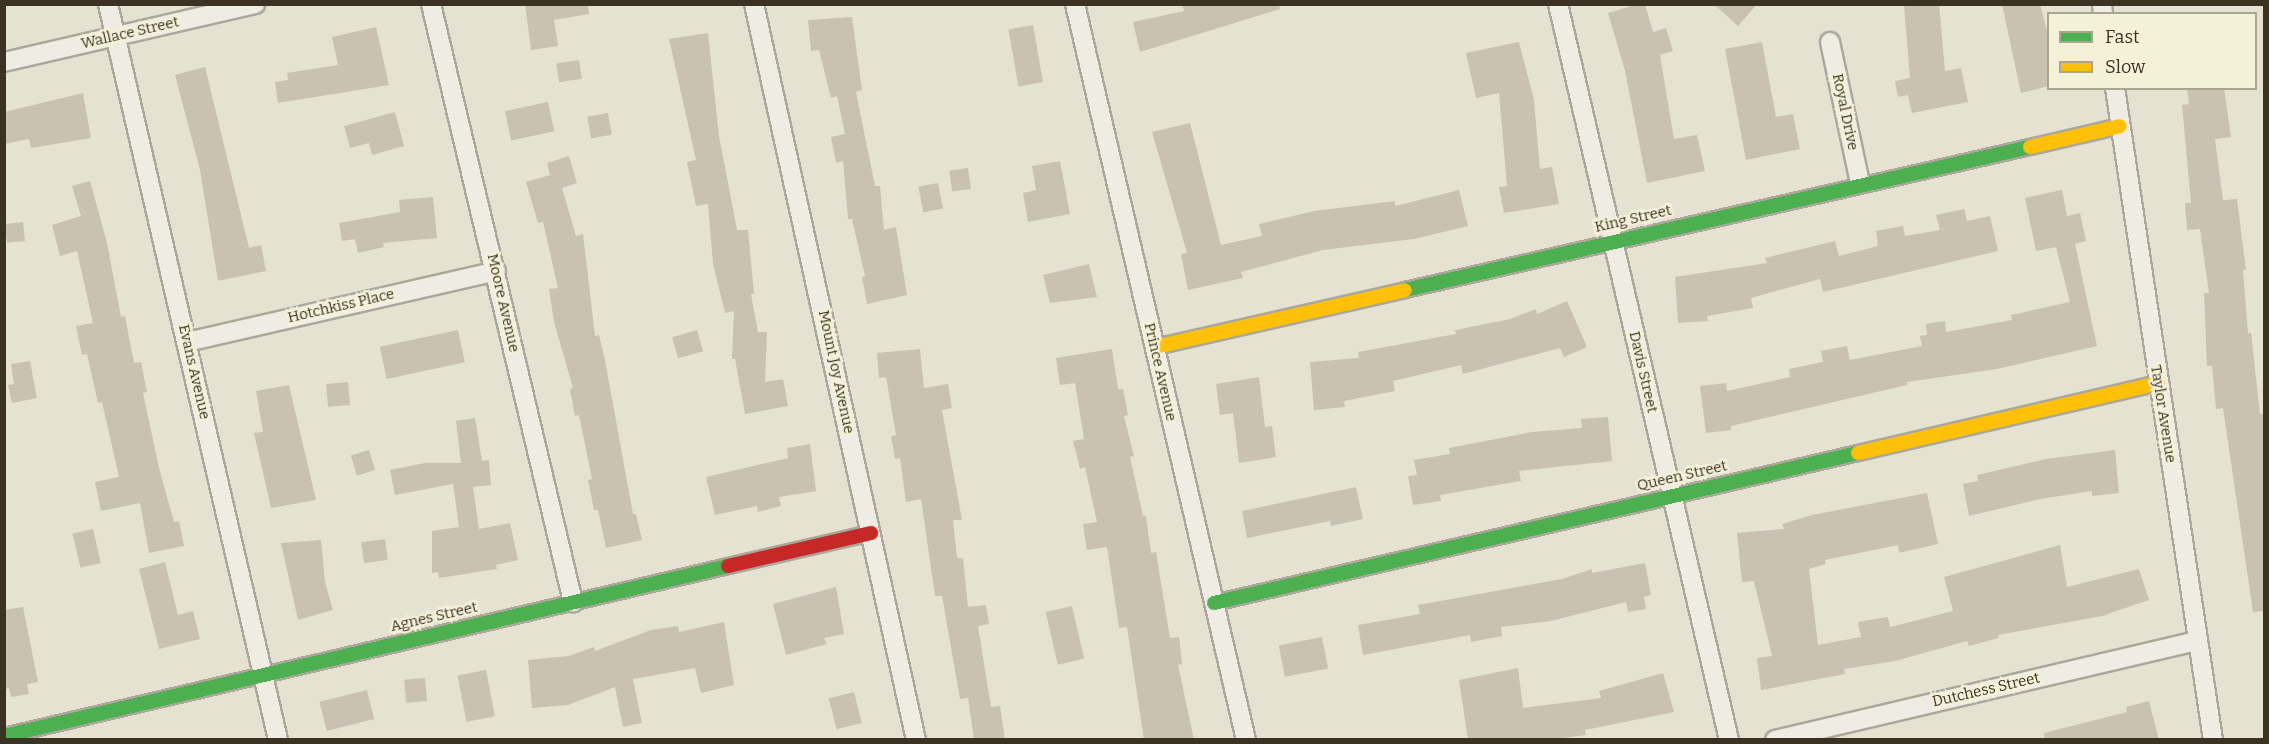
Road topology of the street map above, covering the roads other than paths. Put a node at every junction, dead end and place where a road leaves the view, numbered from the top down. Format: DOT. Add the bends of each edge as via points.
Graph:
graph roads {
  1 [pos="108,4"];
  2 [pos="255,4"];
  3 [pos="431,4"];
  4 [pos="754,4"];
  5 [pos="1075,4"];
  6 [pos="1558,4"];
  7 [pos="116,37"];
  8 [pos="1830,42"];
  9 [pos="4,62"];
  10 [pos="2115,90"];
  11 [pos="2120,126"];
  12 [pos="1860,183"];
  13 [pos="1613,240"];
  14 [pos="496,271"];
  15 [pos="187,342"];
  16 [pos="1155,347"];
  17 [pos="2158,382"];
  18 [pos="1672,495"];
  19 [pos="871,533"];
  20 [pos="573,602"];
  21 [pos="1214,603"];
  22 [pos="2198,641"];
  23 [pos="263,674"];
  24 [pos="4,736"];
  25 [pos="278,740"];
  26 [pos="916,740"];
  27 [pos="1246,740"];
  28 [pos="1729,740"];
  29 [pos="1775,740"];
  30 [pos="2213,740"];
  1 -- 7 [label="street, Evans Avenue"];
  2 -- 7 [label="street, Wallace Street"];
  3 -- 14 [label="street, Moore Avenue"];
  4 -- 19 [label="street, Mount Joy Avenue"];
  5 -- 16 [label="street, Prince Avenue"];
  6 -- 13 [label="street, Davis Street"];
  7 -- 9 [label="street, Wallace Street"];
  7 -- 15 [label="street, Evans Avenue"];
  8 -- 12 [label="street, Royal Drive"];
  10 -- 11 [label="street, Taylor Avenue"];
  11 -- 12 [label="street, King Street"];
  11 -- 17 [label="street, Taylor Avenue"];
  12 -- 13 [label="street, King Street"];
  13 -- 16 [label="street, King Street"];
  13 -- 18 [label="street, Davis Street"];
  14 -- 15 [label="street, Hotchkiss Place"];
  14 -- 20 [label="street, Moore Avenue"];
  15 -- 23 [label="street, Evans Avenue"];
  16 -- 21 [label="street, Prince Avenue"];
  17 -- 18 [label="street, Queen Street"];
  17 -- 22 [label="street, Taylor Avenue"];
  18 -- 21 [label="street, Queen Street"];
  18 -- 28 [label="street, Davis Street"];
  19 -- 20 [label="street, Agnes Street"];
  19 -- 26 [label="street, Mount Joy Avenue"];
  20 -- 23 [label="street, Agnes Street"];
  21 -- 27 [label="street, Prince Avenue"];
  22 -- 29 [label="street, Dutchess Street"];
  22 -- 30 [label="street, Taylor Avenue"];
  23 -- 24 [label="street, Agnes Street"];
  23 -- 25 [label="street, Evans Avenue"];
}
